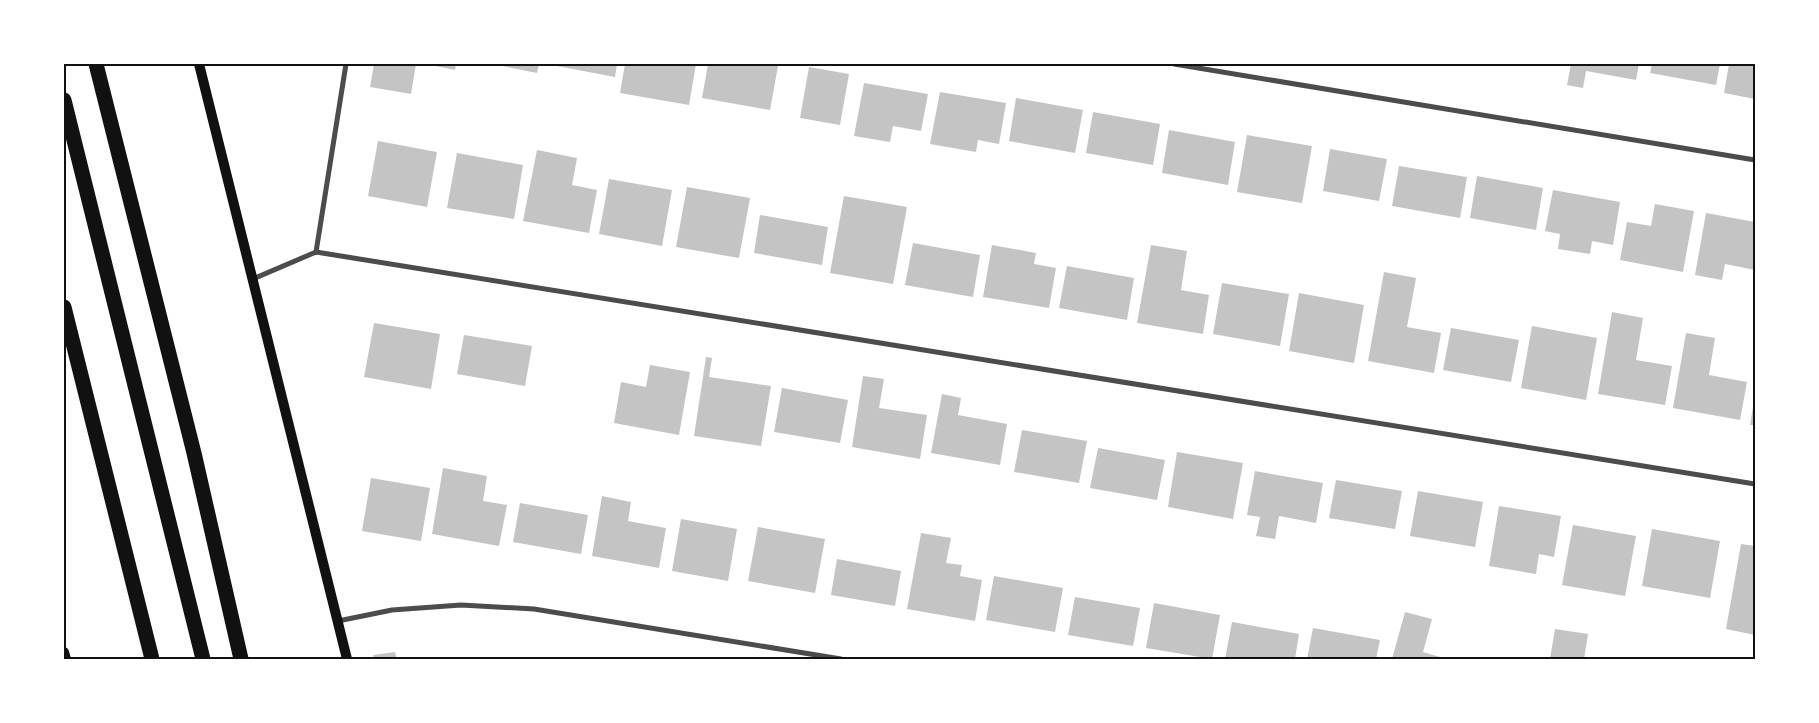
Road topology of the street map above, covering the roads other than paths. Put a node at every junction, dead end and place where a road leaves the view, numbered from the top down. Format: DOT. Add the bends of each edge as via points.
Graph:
graph roads {
  1 [pos="199,64"];
  2 [pos="346,64"];
  3 [pos="1174,64"];
  4 [pos="97,66"];
  5 [pos="64,100"];
  6 [pos="1755,160"];
  7 [pos="316,252"];
  8 [pos="253,279"];
  9 [pos="64,307"];
  10 [pos="1755,484"];
  11 [pos="338,621"];
  12 [pos="64,652"];
  13 [pos="66,659"];
  14 [pos="152,659"];
  15 [pos="202,659"];
  16 [pos="241,659"];
  17 [pos="347,659"];
  18 [pos="840,659"];
  1 -- 8 [label="main road"];
  2 -- 7 [label="street"];
  3 -- 6 [label="street"];
  4 -- 16 [label="highway" via="194,453"];
  5 -- 15 [label="highway"];
  7 -- 8 [label="street"];
  7 -- 10 [label="street"];
  8 -- 11 [label="main road"];
  9 -- 14 [label="highway"];
  11 -- 17 [label="main road"];
  11 -- 18 [label="street" via="392,610 461,604 534,609"];
  12 -- 13 [label="main road"];
}
